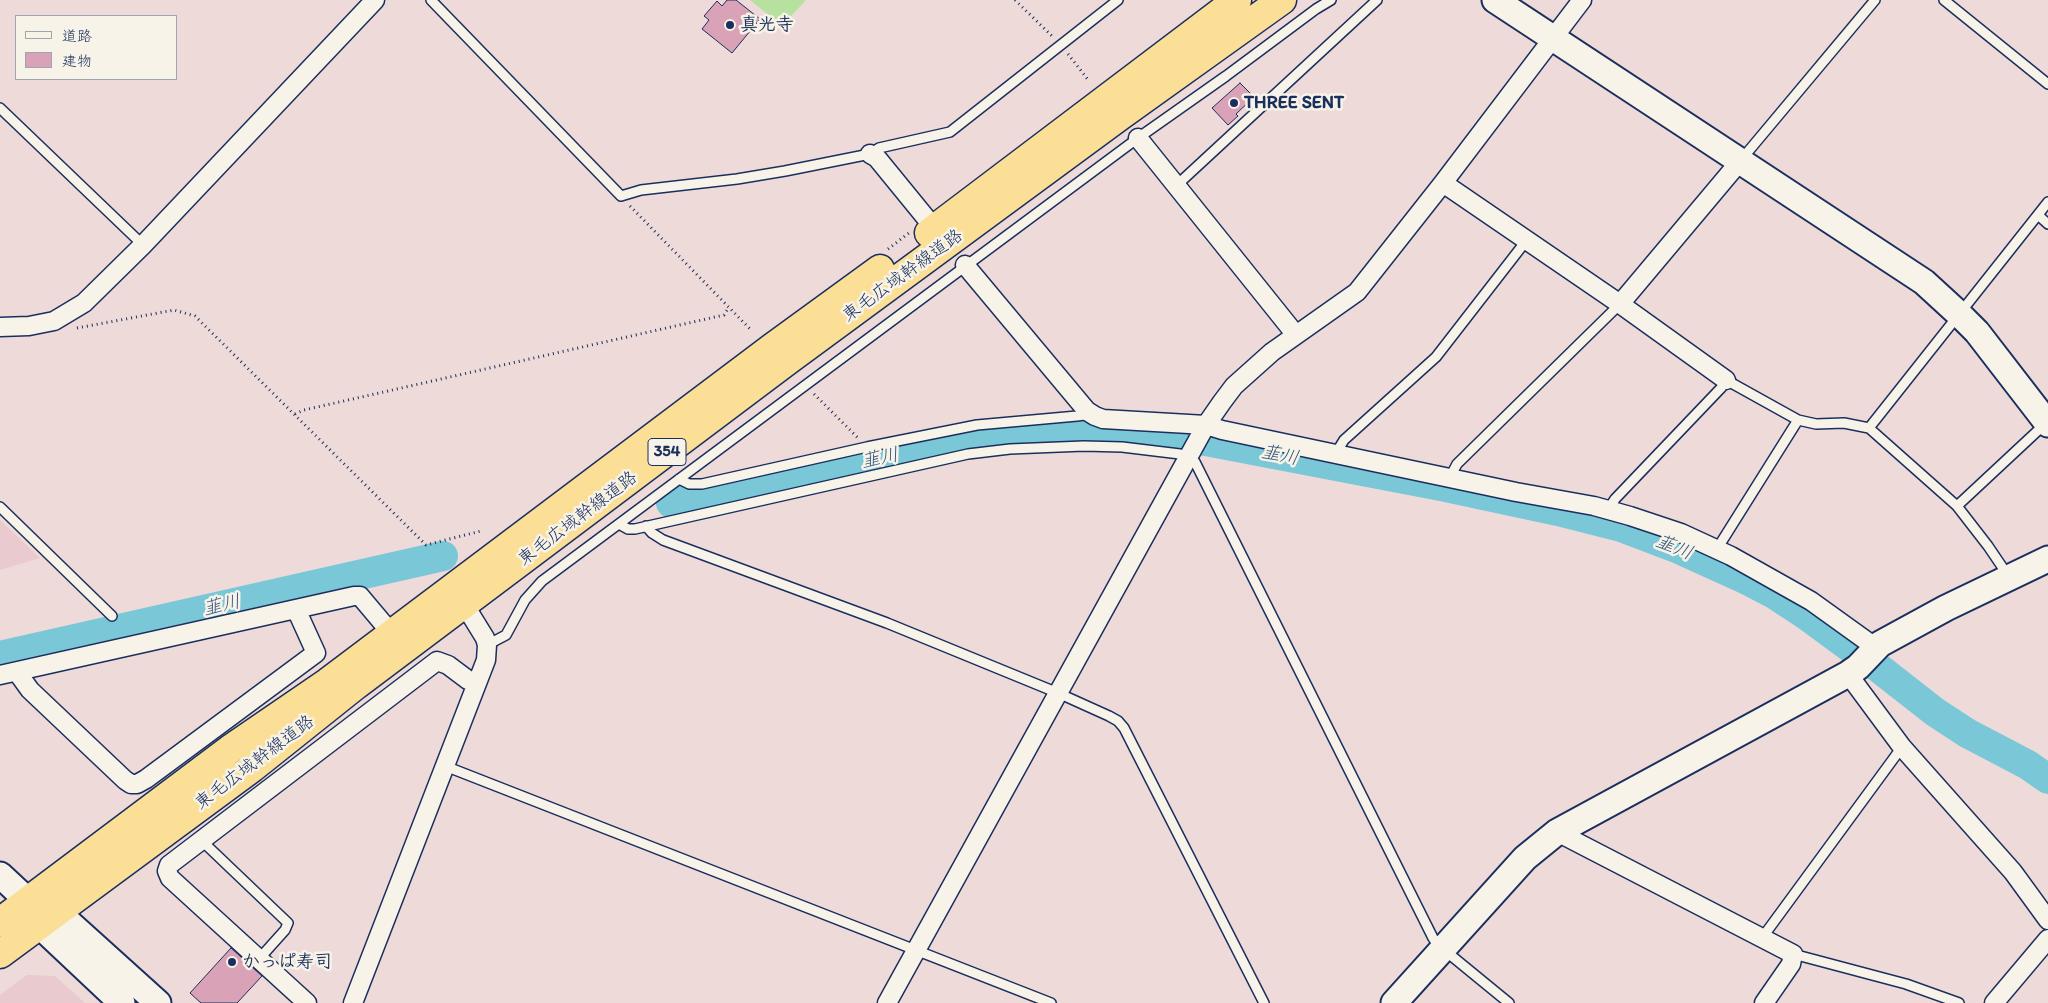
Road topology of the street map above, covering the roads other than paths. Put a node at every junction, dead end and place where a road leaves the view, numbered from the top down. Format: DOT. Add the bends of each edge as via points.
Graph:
graph roads {
  1 [pos="376,0"];
  2 [pos="431,0"];
  3 [pos="1118,0"];
  4 [pos="1237,0"];
  5 [pos="1282,0"];
  6 [pos="1331,0"];
  7 [pos="1377,0"];
  8 [pos="1495,0"];
  9 [pos="1582,0"];
  10 [pos="1875,0"];
  11 [pos="1944,0"];
  12 [pos="1552,38"];
  13 [pos="2048,84"];
  14 [pos="0,108"];
  15 [pos="1138,138"];
  16 [pos="870,154"];
  17 [pos="1741,160"];
  18 [pos="1444,183"];
  19 [pos="1176,185"];
  20 [pos="2048,202"];
  21 [pos="2038,215"];
  22 [pos="2048,224"];
  23 [pos="935,229"];
  24 [pos="1526,241"];
  25 [pos="143,245"];
  26 [pos="966,266"];
  27 [pos="1620,304"];
  28 [pos="1960,315"];
  29 [pos="0,326"];
  30 [pos="1296,335"];
  31 [pos="1726,380"];
  32 [pos="1087,411"];
  33 [pos="1798,420"];
  34 [pos="2048,422"];
  35 [pos="1205,428"];
  36 [pos="1869,428"];
  37 [pos="1191,453"];
  38 [pos="1336,453"];
  39 [pos="1450,477"];
  40 [pos="679,479"];
  41 [pos="1957,506"];
  42 [pos="0,507"];
  43 [pos="1608,510"];
  44 [pos="619,524"];
  45 [pos="646,526"];
  46 [pos="1717,549"];
  47 [pos="2048,559"];
  48 [pos="2009,578"];
  49 [pos="464,604"];
  50 [pos="296,609"];
  51 [pos="112,616"];
  52 [pos="392,634"];
  53 [pos="488,645"];
  54 [pos="1875,647"];
  55 [pos="17,672"];
  56 [pos="1848,674"];
  57 [pos="0,676"];
  58 [pos="477,683"];
  59 [pos="1058,693"];
  60 [pos="1902,747"];
  61 [pos="445,766"];
  62 [pos="1557,832"];
  63 [pos="201,840"];
  64 [pos="0,875"];
  65 [pos="41,912"];
  66 [pos="2048,920"];
  67 [pos="0,922"];
  68 [pos="1762,938"];
  69 [pos="2048,939"];
  70 [pos="1443,948"];
  71 [pos="916,950"];
  72 [pos="0,954"];
  73 [pos="1793,954"];
  74 [pos="259,959"];
  75 [pos="122,1003"];
  76 [pos="158,1003"];
  77 [pos="307,1003"];
  78 [pos="353,1003"];
  79 [pos="887,1003"];
  80 [pos="1050,1003"];
  81 [pos="1264,1003"];
  82 [pos="1394,1003"];
  83 [pos="1510,1003"];
  84 [pos="1764,1003"];
  85 [pos="1959,1003"];
  86 [pos="1994,1003"];
  1 -- 25 [label="street"];
  2 -- 16 [label="lane" via="621,196 641,190 737,180"];
  3 -- 16 [label="lane" via="955,129 879,148"];
  4 -- 23 [label="highway, 東毛広域幹線道路 / 354"];
  5 -- 49 [label="highway, 東毛広域幹線道路 / 354" via="787,361"];
  6 -- 15 [label="lane"];
  7 -- 19 [label="lane"];
  8 -- 12 [label="street"];
  9 -- 12 [label="street"];
  10 -- 17 [label="lane"];
  11 -- 13 [label="lane"];
  12 -- 17 [label="street"];
  12 -- 18 [label="street"];
  14 -- 25 [label="lane"];
  15 -- 19 [label="street"];
  15 -- 26 [label="lane"];
  16 -- 23 [label="street" via="877,158"];
  17 -- 27 [label="street"];
  17 -- 28 [label="street" via="1924,282"];
  18 -- 24 [label="street"];
  18 -- 30 [label="street" via="1356,292"];
  19 -- 30 [label="street"];
  20 -- 21 [label="lane"];
  21 -- 22 [label="lane"];
  21 -- 28 [label="lane"];
  23 -- 52 [label="highway, 東毛広域幹線道路 / 354"];
  24 -- 27 [label="street"];
  24 -- 38 [label="lane" via="1436,357 1344,440"];
  25 -- 29 [label="street" via="84,303 54,321 29,326"];
  26 -- 32 [label="street"];
  26 -- 40 [label="lane"];
  27 -- 31 [label="street"];
  27 -- 39 [label="lane" via="1457,464"];
  28 -- 34 [label="street"];
  28 -- 36 [label="lane"];
  30 -- 35 [label="street" via="1234,386"];
  31 -- 33 [label="lane"];
  31 -- 43 [label="lane"];
  32 -- 35 [label="street" via="1103,419"];
  32 -- 40 [label="lane" via="1077,416 977,424 702,484 689,484"];
  33 -- 36 [label="lane"];
  33 -- 46 [label="lane"];
  34 -- 41 [label="lane"];
  35 -- 37 [label="street"];
  35 -- 38 [label="street"];
  36 -- 41 [label="lane"];
  37 -- 45 [label="lane" via="1094,446 1038,447 968,454"];
  37 -- 59 [label="street"];
  37 -- 70 [label="lane" via="1433,938"];
  38 -- 39 [label="street"];
  39 -- 43 [label="street"];
  40 -- 44 [label="lane"];
  41 -- 48 [label="lane"];
  42 -- 51 [label="lane"];
  43 -- 46 [label="street" via="1666,528"];
  44 -- 45 [label="lane" via="628,529"];
  44 -- 53 [label="lane" via="533,589 506,636"];
  45 -- 59 [label="lane" via="663,540 887,623"];
  46 -- 54 [label="street" via="1786,586"];
  47 -- 48 [label="street"];
  48 -- 54 [label="street"];
  49 -- 53 [label="street"];
  49 -- 65 [label="highway, 東毛広域幹線道路 / 354" via="252,768"];
  50 -- 52 [label="street" via="360,596"];
  50 -- 55 [label="street"];
  50 -- 55 [label="street" via="316,653 137,784 125,780 30,690"];
  52 -- 65 [label="highway, 東毛広域幹線道路 / 354" via="233,748"];
  53 -- 58 [label="street"];
  54 -- 56 [label="street"];
  55 -- 57 [label="street"];
  56 -- 60 [label="street"];
  56 -- 62 [label="street"];
  58 -- 61 [label="street"];
  58 -- 63 [label="street" via="437,661"];
  59 -- 71 [label="street"];
  59 -- 81 [label="lane" via="1109,716 1124,728"];
  60 -- 66 [label="street" via="2013,872"];
  60 -- 68 [label="lane"];
  61 -- 71 [label="lane"];
  61 -- 78 [label="street"];
  62 -- 68 [label="street"];
  62 -- 70 [label="street" via="1525,858"];
  63 -- 74 [label="lane" via="288,923"];
  63 -- 74 [label="street" via="169,865 168,875"];
  64 -- 65 [label="street"];
  65 -- 67 [label="highway, 東毛広域幹線道路 / 354"];
  65 -- 72 [label="highway, 東毛広域幹線道路 / 354"];
  65 -- 75 [label="street"];
  65 -- 76 [label="street"];
  68 -- 73 [label="street"];
  69 -- 86 [label="street"];
  70 -- 82 [label="street"];
  70 -- 83 [label="lane"];
  71 -- 79 [label="street"];
  71 -- 80 [label="lane"];
  73 -- 84 [label="street" via="1791,964"];
  73 -- 85 [label="lane" via="1906,984"];
  74 -- 77 [label="street"];
}
